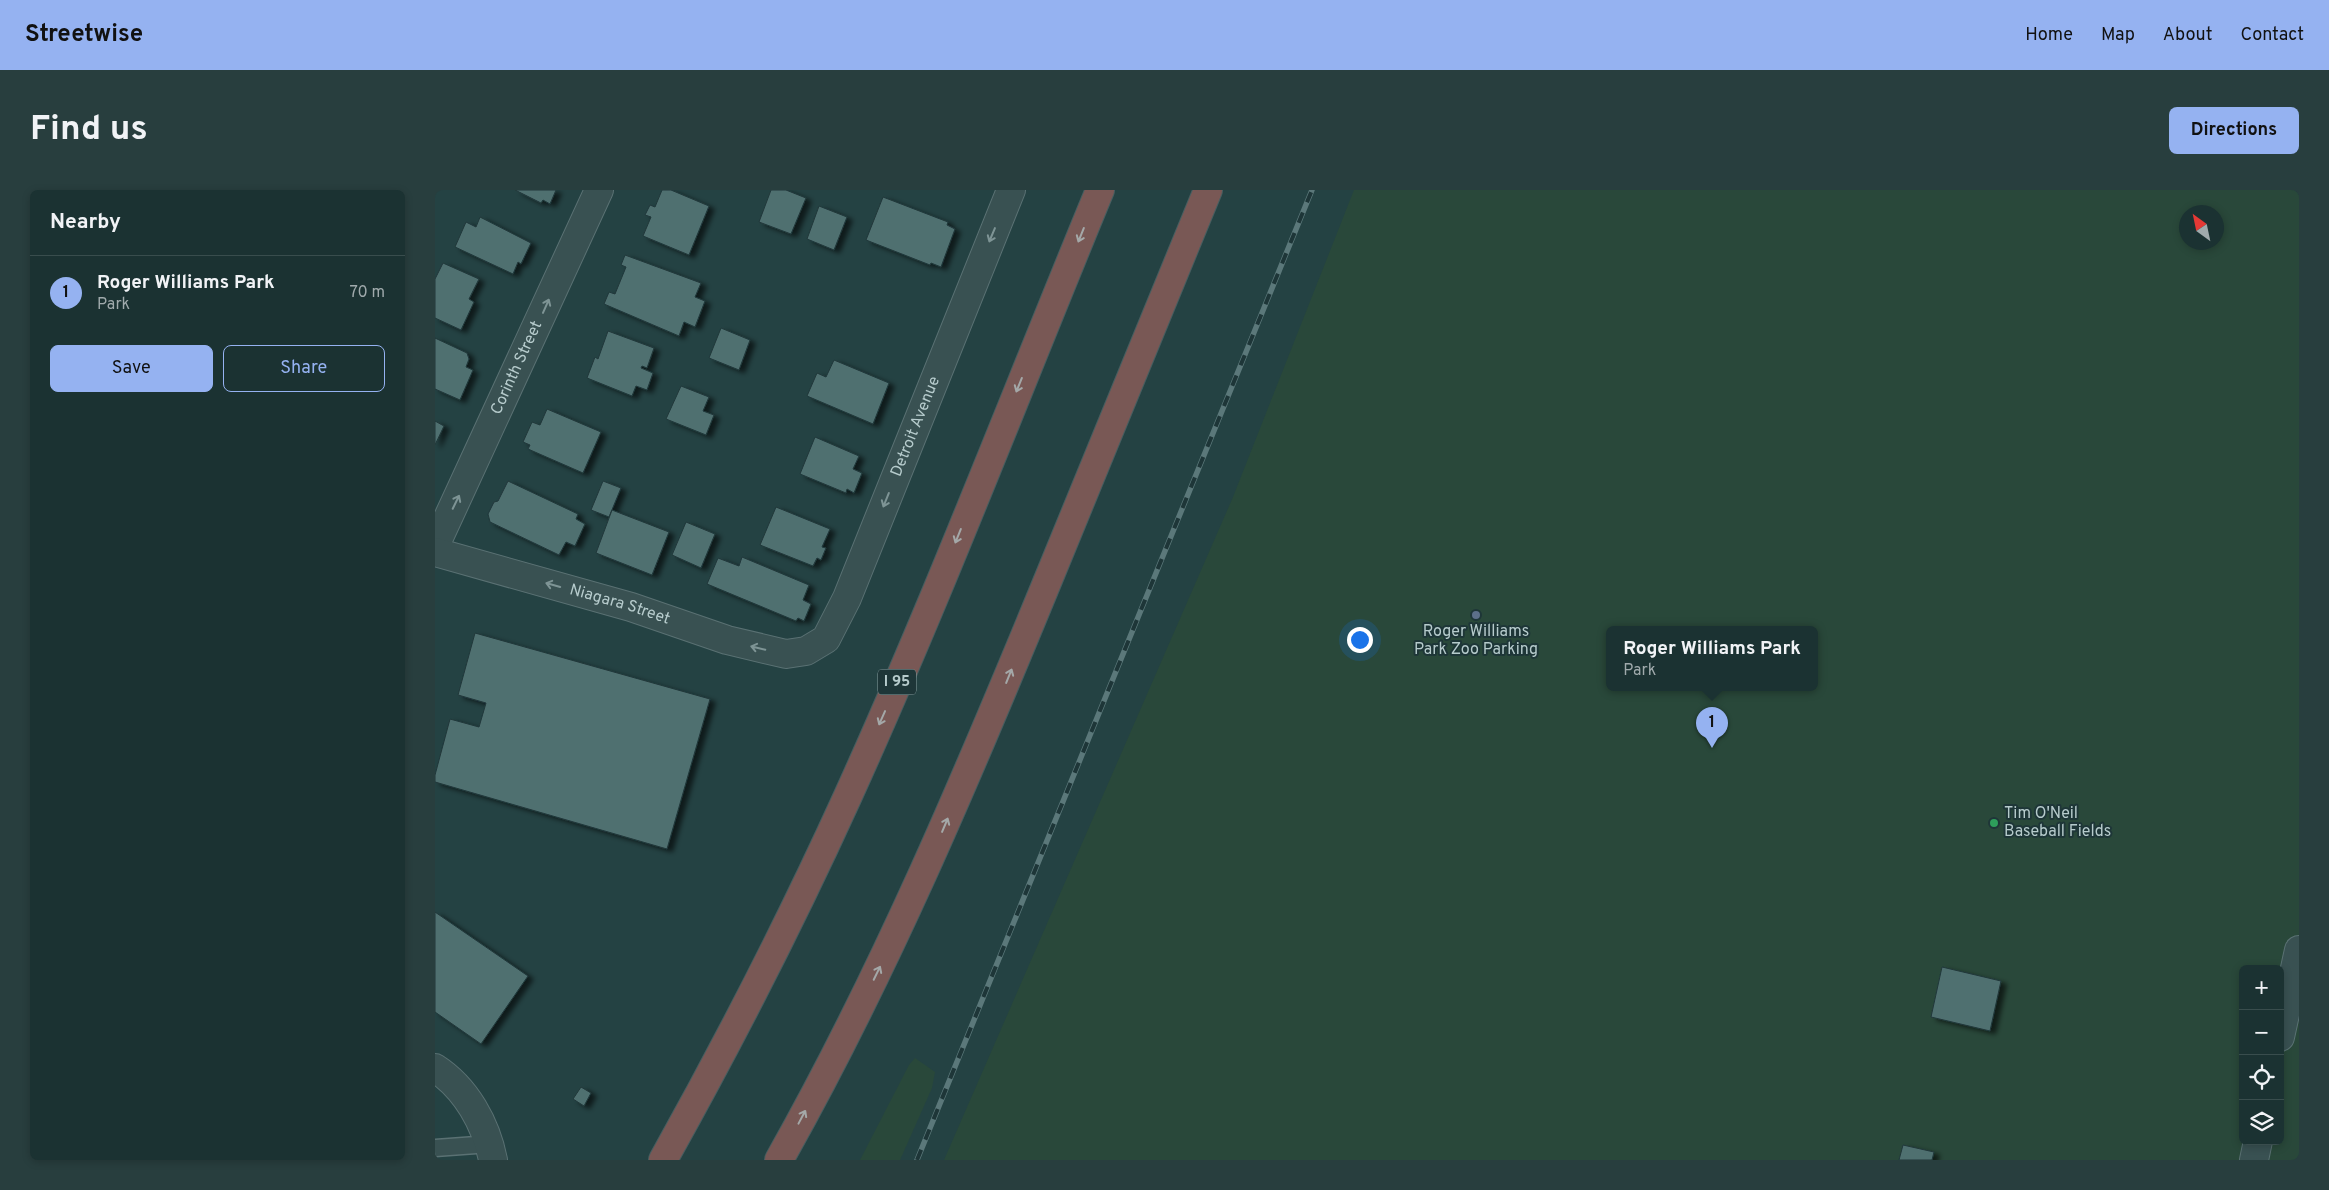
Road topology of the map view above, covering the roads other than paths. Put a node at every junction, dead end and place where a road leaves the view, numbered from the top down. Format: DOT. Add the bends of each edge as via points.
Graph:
graph roads {
  1 [pos="599,190"];
  2 [pos="1011,190"];
  3 [pos="1099,190"];
  4 [pos="1208,190"];
  5 [pos="435,546"];
  6 [pos="435,552"];
  7 [pos="806,651"];
  8 [pos="2299,950"];
  9 [pos="2284,1019"];
  10 [pos="435,1068"];
  11 [pos="2257,1145"];
  12 [pos="435,1148"];
  13 [pos="491,1152"];
  14 [pos="663,1160"];
  15 [pos="779,1160"];
  16 [pos="2254,1160"];
  5 -- 1 [label="street, Corinth Street, one-way"];
  2 -- 7 [label="street, Detroit Avenue, one-way" via="847,598 826,639"];
  3 -- 14 [label="highway, I 95, one-way" via="847,796 743,1012"];
  15 -- 4 [label="highway, one-way" via="837,1052 942,834"];
  7 -- 6 [label="street, Niagara Street, one-way" via="786,654 727,640 631,607"];
  8 -- 9 [label="street"];
  10 -- 13 [label="street" via="450,1078 474,1109"];
  11 -- 16 [label="street"];
  12 -- 13 [label="lane"];
}
